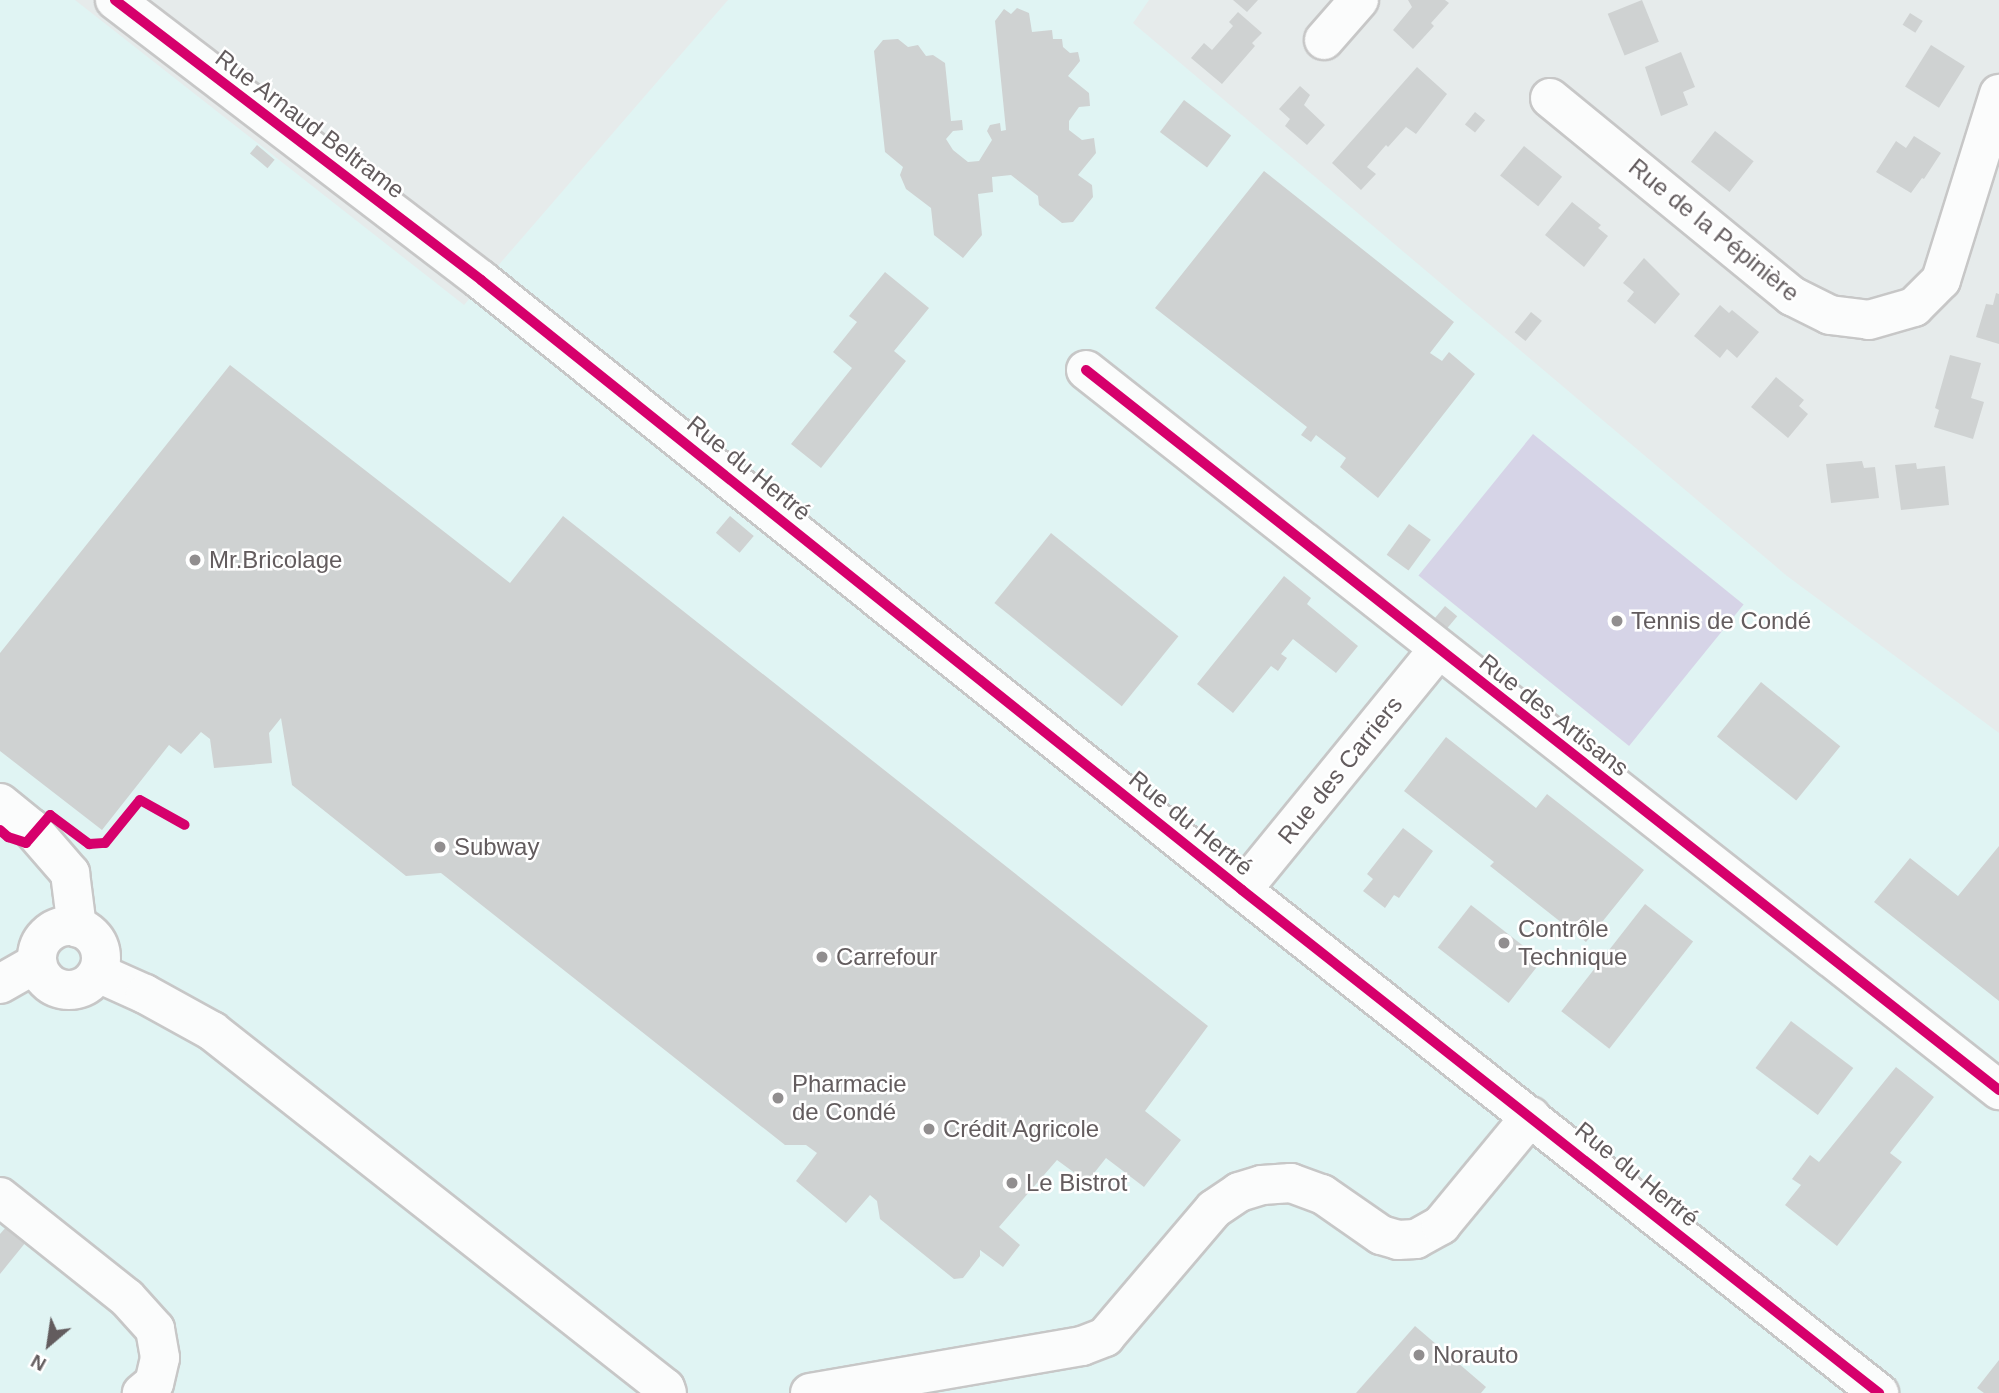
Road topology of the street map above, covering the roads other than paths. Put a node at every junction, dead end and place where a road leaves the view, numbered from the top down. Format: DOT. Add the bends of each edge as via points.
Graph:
graph roads {
  1 [pos="115,0"];
  2 [pos="1359,0"];
  3 [pos="1324,40"];
  4 [pos="1999,94"];
  5 [pos="1550,97"];
  6 [pos="481,280"];
  7 [pos="1086,370"];
  8 [pos="1438,650"];
  9 [pos="0,803"];
  10 [pos="1242,890"];
  11 [pos="77,928"];
  12 [pos="37,962"];
  13 [pos="97,972"];
  14 [pos="0,984"];
  15 [pos="1999,1090"];
  16 [pos="1531,1116"];
  17 [pos="0,1197"];
  18 [pos="142,1393"];
  19 [pos="667,1393"];
  20 [pos="810,1393"];
  21 [pos="1879,1393"];
  1 -- 6 [label="street, Rue Arnaud Beltrame"];
  2 -- 3 [label="street"];
  4 -- 5 [label="street, Rue de la Pépinière" via="1941,280 1914,307 1869,320 1830,316 1791,296"];
  6 -- 10 [label="street, Rue du Hertré"];
  7 -- 8 [label="street, Rue des Artisans"];
  8 -- 10 [label="street, Rue des Carriers"];
  8 -- 15 [label="street, Rue des Artisans"];
  9 -- 11 [label="street" via="31,828 70,873"];
  10 -- 16 [label="street, Rue du Hertré"];
  11 -- 12 [label="street" via="51,932 40,945"];
  11 -- 13 [label="street" via="97,944"];
  12 -- 13 [label="street" via="44,979 61,990 83,988"];
  12 -- 14 [label="street"];
  13 -- 19 [label="street" via="212,1031"];
  16 -- 20 [label="street" via="1441,1225 1416,1239 1381,1235 1322,1194 1291,1183 1262,1185 1239,1192 1214,1209 1105,1337 1082,1346"];
  16 -- 21 [label="street, Rue du Hertré"];
  17 -- 18 [label="street" via="127,1298 155,1329 160,1358 154,1383"];
}
